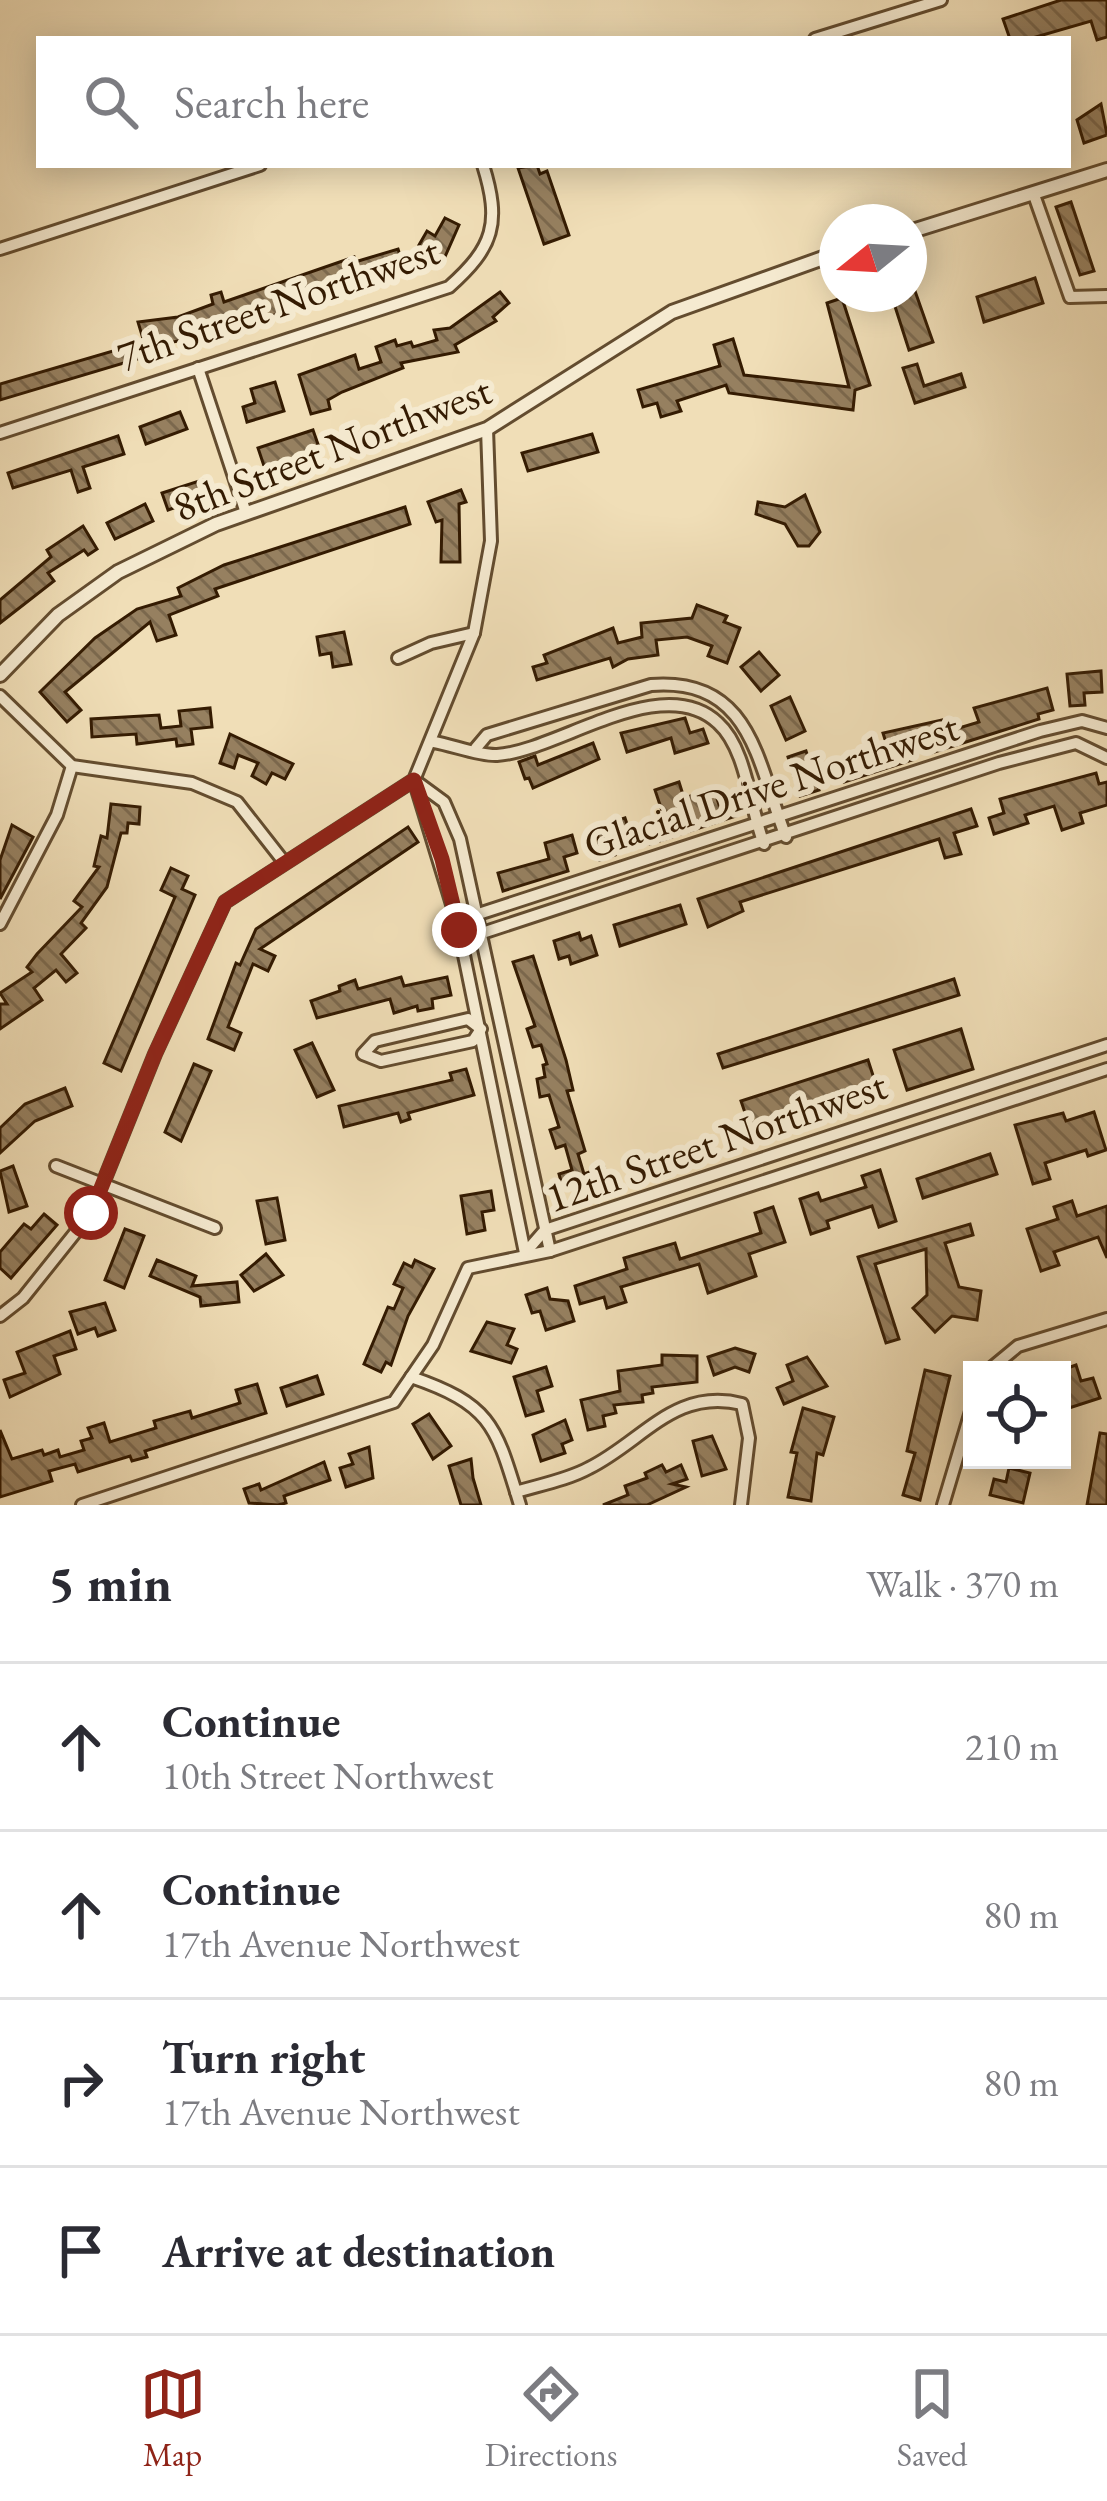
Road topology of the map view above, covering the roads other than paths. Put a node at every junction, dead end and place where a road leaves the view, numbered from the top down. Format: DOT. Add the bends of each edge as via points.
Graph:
graph roads {
  1 [pos="941,0"];
  2 [pos="825,36"];
  3 [pos="251,168"];
  4 [pos="484,168"];
  5 [pos="1107,170"];
  6 [pos="1034,195"];
  7 [pos="927,227"];
  8 [pos="0,249"];
  9 [pos="819,259"];
  10 [pos="1107,296"];
  11 [pos="198,368"];
  12 [pos="487,429"];
  13 [pos="0,433"];
  14 [pos="246,513"];
  15 [pos="474,634"];
  16 [pos="398,658"];
  17 [pos="0,675"];
  18 [pos="0,696"];
  19 [pos="1107,728"];
  20 [pos="434,742"];
  21 [pos="476,748"];
  22 [pos="1107,758"];
  23 [pos="72,766"];
  24 [pos="414,780"];
  25 [pos="778,817"];
  26 [pos="756,825"];
  27 [pos="786,837"];
  28 [pos="764,844"];
  29 [pos="284,862"];
  30 [pos="478,916"];
  31 [pos="458,921"];
  32 [pos="0,924"];
  33 [pos="483,937"];
  34 [pos="461,940"];
  35 [pos="500,1025"];
  36 [pos="481,1029"];
  37 [pos="1107,1046"];
  38 [pos="1107,1069"];
  39 [pos="56,1166"];
  40 [pos="104,1184"];
  41 [pos="215,1228"];
  42 [pos="545,1230"];
  43 [pos="550,1251"];
  44 [pos="525,1253"];
  45 [pos="0,1316"];
  46 [pos="1104,1320"];
  47 [pos="1107,1334"];
  48 [pos="1000,1361"];
  49 [pos="410,1378"];
  50 [pos="963,1438"];
  51 [pos="518,1499"];
  52 [pos="82,1505"];
  53 [pos="741,1505"];
  54 [pos="943,1505"];
  1 -- 2 [label="street"];
  3 -- 8 [label="street"];
  4 -- 11 [label="street, 7th Street Northwest" via="490,243 448,287"];
  5 -- 6 [label="street"];
  6 -- 7 [label="street"];
  6 -- 10 [label="street" via="1070,297"];
  9 -- 12 [label="street, 8th Street Northwest" via="671,312"];
  11 -- 13 [label="street, 7th Street Northwest"];
  11 -- 14 [label="street"];
  12 -- 14 [label="street, 8th Street Northwest"];
  12 -- 15 [label="street" via="491,541"];
  14 -- 17 [label="street, 8th Street Northwest" via="118,572 58,615"];
  15 -- 16 [label="street"];
  15 -- 20 [label="street"];
  18 -- 23 [label="street"];
  19 -- 25 [label="street, Glacial Drive Northwest" via="1082,722 1040,731"];
  20 -- 21 [label="street"];
  20 -- 24 [label="street"];
  21 -- 25 [label="street" via="488,735 679,683 737,713"];
  21 -- 26 [label="street" via="494,756 677,705 720,724"];
  22 -- 27 [label="street" via="1076,743"];
  23 -- 29 [label="street" via="192,783 237,802"];
  23 -- 32 [label="street" via="57,815"];
  24 -- 29 [label="street"];
  24 -- 30 [label="street" via="444,802"];
  24 -- 31 [label="street"];
  25 -- 26 [label="street, Glacial Drive Northwest"];
  25 -- 27 [label="street"];
  26 -- 28 [label="street"];
  26 -- 30 [label="street, Glacial Drive Northwest"];
  27 -- 28 [label="street"];
  28 -- 33 [label="street"];
  29 -- 40 [label="street" via="225,902"];
  30 -- 31 [label="street, Glacial Drive Northwest"];
  30 -- 33 [label="street"];
  31 -- 34 [label="street"];
  33 -- 34 [label="street"];
  33 -- 35 [label="street"];
  34 -- 36 [label="street"];
  35 -- 36 [label="street"];
  35 -- 42 [label="street"];
  36 -- 36 [label="street" via="468,1018 375,1041 363,1054 381,1061 473,1041"];
  36 -- 44 [label="street"];
  37 -- 42 [label="street, 12th Street Northwest"];
  38 -- 43 [label="street"];
  39 -- 40 [label="street"];
  40 -- 41 [label="street"];
  40 -- 45 [label="street" via="55,1262"];
  42 -- 43 [label="street"];
  42 -- 44 [label="street, 12th Street Northwest"];
  43 -- 44 [label="street"];
  44 -- 49 [label="street, 12th Street Northwest" via="467,1268"];
  46 -- 47 [label="street"];
  46 -- 48 [label="street" via="1018,1346"];
  49 -- 51 [label="street" via="484,1413"];
  49 -- 52 [label="street, 12th Street Northwest" via="394,1402"];
  50 -- 54 [label="street"];
  51 -- 53 [label="street" via="590,1468 666,1412 718,1398 742,1404 749,1438"];
}
